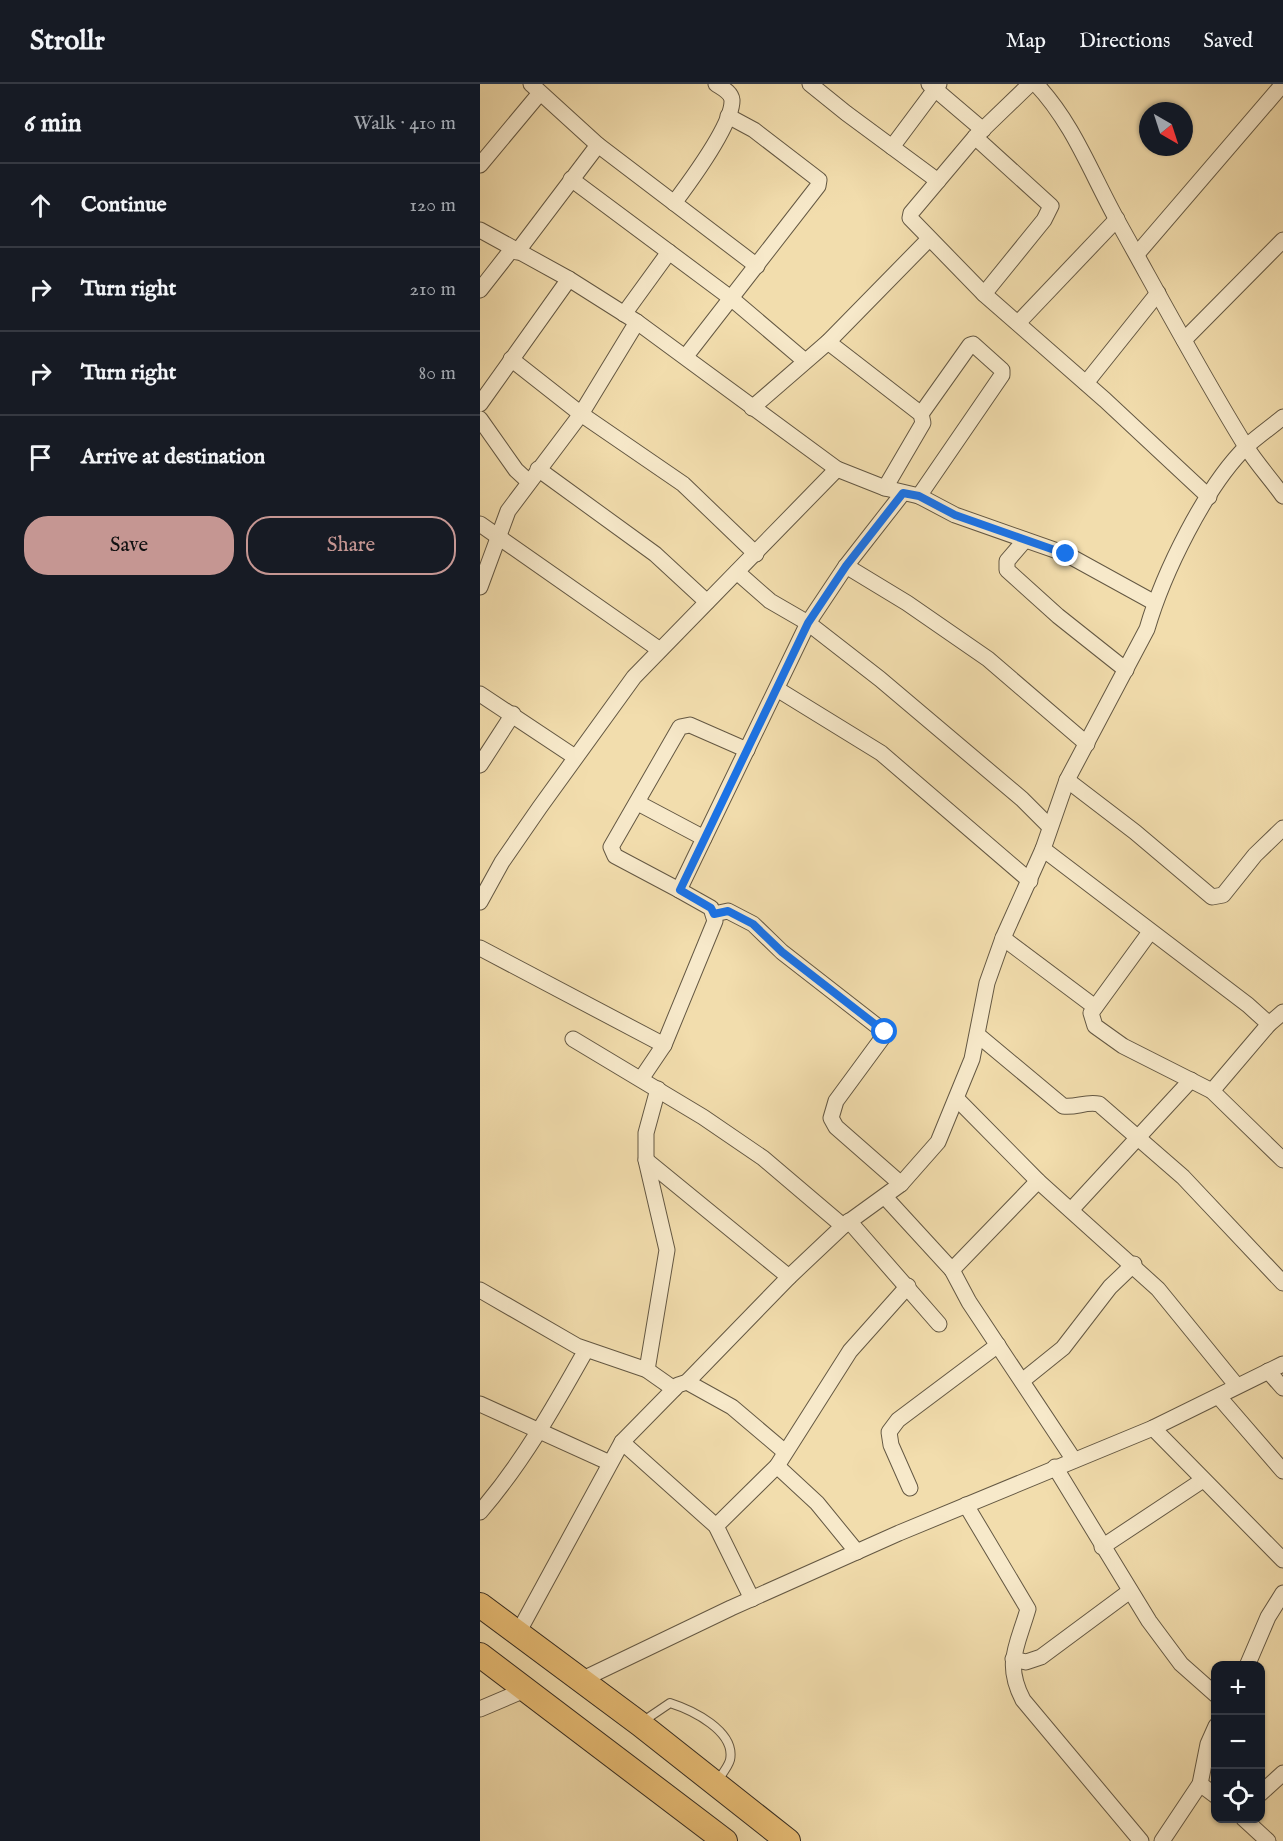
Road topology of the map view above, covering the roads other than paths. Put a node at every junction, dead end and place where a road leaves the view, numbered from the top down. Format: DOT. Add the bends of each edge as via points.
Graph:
graph roads {
  1 [pos="716,84"];
  2 [pos="810,84"];
  3 [pos="1030,84"];
  4 [pos="1283,84"];
  5 [pos="935,86"];
  6 [pos="1045,87"];
  7 [pos="536,89"];
  8 [pos="728,116"];
  9 [pos="979,133"];
  10 [pos="598,145"];
  11 [pos="892,147"];
  12 [pos="480,165"];
  13 [pos="571,179"];
  14 [pos="938,181"];
  15 [pos="674,203"];
  16 [pos="1117,219"];
  17 [pos="480,230"];
  18 [pos="929,239"];
  19 [pos="1283,240"];
  20 [pos="514,251"];
  21 [pos="669,252"];
  22 [pos="1137,254"];
  23 [pos="757,266"];
  24 [pos="569,279"];
  25 [pos="480,290"];
  26 [pos="1158,293"];
  27 [pos="984,294"];
  28 [pos="732,299"];
  29 [pos="630,318"];
  30 [pos="1018,323"];
  31 [pos="1184,340"];
  32 [pos="828,342"];
  33 [pos="686,356"];
  34 [pos="511,359"];
  35 [pos="805,361"];
  36 [pos="1086,383"];
  37 [pos="480,404"];
  38 [pos="752,408"];
  39 [pos="581,414"];
  40 [pos="921,414"];
  41 [pos="1283,417"];
  42 [pos="480,419"];
  43 [pos="1246,447"];
  44 [pos="538,469"];
  45 [pos="837,469"];
  46 [pos="529,482"];
  47 [pos="885,488"];
  48 [pos="903,493"];
  49 [pos="919,496"];
  50 [pos="1283,496"];
  51 [pos="1209,497"];
  52 [pos="480,524"];
  53 [pos="498,536"];
  54 [pos="1025,540"];
  55 [pos="756,554"];
  56 [pos="846,566"];
  57 [pos="737,572"];
  58 [pos="480,586"];
  59 [pos="707,602"];
  60 [pos="1155,603"];
  61 [pos="808,623"];
  62 [pos="660,650"];
  63 [pos="1126,670"];
  64 [pos="777,689"];
  65 [pos="480,694"];
  66 [pos="513,714"];
  67 [pos="1087,744"];
  68 [pos="747,750"];
  69 [pos="575,757"];
  70 [pos="480,765"];
  71 [pos="1067,780"];
  72 [pos="638,803"];
  73 [pos="1049,826"];
  74 [pos="1283,828"];
  75 [pos="704,838"];
  76 [pos="1043,849"];
  77 [pos="1030,881"];
  78 [pos="680,890"];
  79 [pos="480,902"];
  80 [pos="714,914"];
  81 [pos="1150,932"];
  82 [pos="1002,938"];
  83 [pos="480,948"];
  84 [pos="1095,1007"];
  85 [pos="1283,1012"];
  86 [pos="1269,1024"];
  87 [pos="979,1035"];
  88 [pos="573,1039"];
  89 [pos="664,1045"];
  90 [pos="641,1079"];
  91 [pos="1191,1080"];
  92 [pos="658,1089"];
  93 [pos="1212,1091"];
  94 [pos="957,1099"];
  95 [pos="1139,1138"];
  96 [pos="646,1160"];
  97 [pos="1283,1160"];
  98 [pos="1038,1181"];
  99 [pos="901,1184"];
  100 [pos="885,1197"];
  101 [pos="1071,1210"];
  102 [pos="846,1223"];
  103 [pos="1134,1264"];
  104 [pos="952,1270"];
  105 [pos="789,1277"];
  106 [pos="1283,1283"];
  107 [pos="908,1286"];
  108 [pos="480,1290"];
  109 [pos="939,1324"];
  110 [pos="998,1345"];
  111 [pos="586,1350"];
  112 [pos="1283,1364"];
  113 [pos="647,1370"];
  114 [pos="1268,1371"];
  115 [pos="1022,1382"];
  116 [pos="680,1385"];
  117 [pos="1238,1386"];
  118 [pos="1283,1388"];
  119 [pos="1219,1397"];
  120 [pos="480,1404"];
  121 [pos="1153,1428"];
  122 [pos="540,1432"];
  123 [pos="622,1442"];
  124 [pos="781,1459"];
  125 [pos="1074,1460"];
  126 [pos="610,1463"];
  127 [pos="1055,1467"];
  128 [pos="1283,1471"];
  129 [pos="1203,1480"];
  130 [pos="910,1488"];
  131 [pos="966,1505"];
  132 [pos="480,1512"];
  133 [pos="716,1526"];
  134 [pos="1102,1547"];
  135 [pos="857,1552"];
  136 [pos="1283,1560"];
  137 [pos="1130,1591"];
  138 [pos="1283,1594"];
  139 [pos="752,1599"];
  140 [pos="480,1605"];
  141 [pos="518,1633"];
  142 [pos="480,1654"];
  143 [pos="1013,1659"];
  144 [pos="1249,1661"];
  145 [pos="581,1680"];
  146 [pos="527,1689"];
  147 [pos="1211,1691"];
  148 [pos="480,1709"];
  149 [pos="640,1724"];
  150 [pos="1211,1736"];
  151 [pos="1283,1773"];
  152 [pos="716,1784"];
  153 [pos="1200,1784"];
  154 [pos="1265,1789"];
  155 [pos="1211,1793"];
  156 [pos="1248,1823"];
  157 [pos="725,1841"];
  158 [pos="788,1841"];
  159 [pos="1141,1841"];
  160 [pos="1162,1841"];
  161 [pos="1268,1841"];
  1 -- 8 [label="street" via="732,99"];
  2 -- 11 [label="street"];
  3 -- 9 [label="street"];
  4 -- 22 [label="street"];
  5 -- 9 [label="street"];
  5 -- 11 [label="street"];
  6 -- 16 [label="street"];
  7 -- 10 [label="street"];
  7 -- 12 [label="street"];
  8 -- 15 [label="street" via="705,159"];
  8 -- 23 [label="street" via="754,130 819,180"];
  9 -- 14 [label="street"];
  9 -- 27 [label="street" via="1051,206"];
  10 -- 13 [label="street"];
  10 -- 15 [label="street"];
  11 -- 14 [label="street"];
  13 -- 20 [label="street"];
  13 -- 21 [label="street"];
  14 -- 18 [label="street" via="910,218"];
  15 -- 23 [label="street"];
  16 -- 22 [label="street"];
  16 -- 30 [label="street"];
  17 -- 20 [label="street"];
  18 -- 27 [label="street"];
  18 -- 32 [label="street"];
  19 -- 31 [label="street"];
  20 -- 24 [label="street"];
  20 -- 25 [label="street"];
  21 -- 28 [label="street"];
  21 -- 29 [label="street"];
  22 -- 26 [label="street"];
  23 -- 28 [label="street"];
  24 -- 29 [label="street"];
  24 -- 34 [label="street"];
  26 -- 31 [label="street"];
  26 -- 36 [label="street"];
  27 -- 30 [label="street"];
  28 -- 33 [label="street"];
  28 -- 35 [label="street"];
  29 -- 33 [label="street"];
  29 -- 39 [label="street"];
  30 -- 36 [label="street"];
  31 -- 43 [label="street"];
  32 -- 35 [label="street"];
  32 -- 40 [label="street"];
  33 -- 38 [label="street"];
  34 -- 37 [label="street"];
  34 -- 39 [label="street"];
  35 -- 38 [label="street"];
  36 -- 51 [label="street"];
  38 -- 45 [label="street"];
  39 -- 44 [label="street"];
  39 -- 55 [label="street" via="683,484"];
  40 -- 47 [label="street" via="923,423"];
  40 -- 49 [label="street" via="970,345 1002,370"];
  41 -- 43 [label="street"];
  42 -- 46 [label="street"];
  43 -- 50 [label="street"];
  43 -- 51 [label="street"];
  44 -- 46 [label="street"];
  44 -- 59 [label="street" via="655,554"];
  45 -- 47 [label="street"];
  45 -- 55 [label="street"];
  46 -- 53 [label="street" via="508,511"];
  47 -- 48 [label="street"];
  48 -- 49 [label="street"];
  48 -- 56 [label="street"];
  49 -- 54 [label="street" via="955,515"];
  51 -- 60 [label="street"];
  52 -- 53 [label="street"];
  53 -- 58 [label="street"];
  53 -- 62 [label="street"];
  54 -- 60 [label="street" via="1066,554"];
  54 -- 63 [label="street" via="1007,561 1007,570"];
  55 -- 57 [label="street"];
  56 -- 61 [label="street"];
  56 -- 67 [label="street" via="988,659"];
  57 -- 59 [label="street"];
  57 -- 61 [label="street" via="770,601"];
  59 -- 62 [label="street"];
  60 -- 63 [label="street"];
  61 -- 64 [label="street"];
  61 -- 73 [label="street" via="880,679"];
  62 -- 69 [label="street" via="634,677"];
  63 -- 67 [label="street"];
  64 -- 68 [label="street"];
  64 -- 77 [label="street" via="881,753"];
  65 -- 66 [label="street"];
  66 -- 69 [label="street"];
  66 -- 70 [label="street"];
  67 -- 71 [label="street"];
  68 -- 72 [label="street" via="684,724"];
  68 -- 75 [label="street"];
  69 -- 79 [label="street" via="502,862"];
  71 -- 73 [label="street"];
  71 -- 74 [label="street" via="1212,897 1222,895"];
  72 -- 75 [label="street"];
  72 -- 78 [label="street" via="611,847 612,852"];
  73 -- 76 [label="street"];
  75 -- 78 [label="street"];
  76 -- 77 [label="street"];
  76 -- 81 [label="street"];
  77 -- 82 [label="street"];
  78 -- 80 [label="street" via="711,908"];
  80 -- 89 [label="street" via="715,921"];
  80 -- 99 [label="street" via="728,911 753,924 782,952 886,1034 836,1101 831,1118 836,1127"];
  81 -- 84 [label="street"];
  81 -- 86 [label="street"];
  82 -- 84 [label="street"];
  82 -- 87 [label="street" via="987,983"];
  83 -- 89 [label="street"];
  84 -- 91 [label="street" via="1090,1019 1095,1026 1123,1046"];
  85 -- 86 [label="street"];
  86 -- 93 [label="street"];
  87 -- 94 [label="street"];
  87 -- 95 [label="street" via="1056,1102 1071,1107 1099,1104"];
  88 -- 90 [label="street"];
  89 -- 90 [label="street"];
  90 -- 92 [label="street"];
  91 -- 93 [label="street"];
  91 -- 95 [label="street"];
  92 -- 96 [label="street" via="646,1133"];
  92 -- 102 [label="street" via="763,1158"];
  93 -- 97 [label="street"];
  94 -- 98 [label="street"];
  94 -- 99 [label="street" via="938,1142"];
  95 -- 101 [label="street"];
  95 -- 106 [label="street" via="1183,1177"];
  96 -- 105 [label="street"];
  96 -- 113 [label="street" via="666,1250"];
  98 -- 101 [label="street"];
  98 -- 104 [label="street"];
  99 -- 100 [label="street"];
  100 -- 102 [label="street"];
  100 -- 104 [label="street"];
  101 -- 103 [label="street"];
  102 -- 105 [label="street"];
  102 -- 107 [label="street"];
  103 -- 115 [label="street" via="1110,1287 1063,1348"];
  103 -- 117 [label="street"];
  104 -- 110 [label="street"];
  105 -- 116 [label="street"];
  107 -- 109 [label="street"];
  107 -- 124 [label="street" via="850,1351"];
  108 -- 111 [label="street"];
  110 -- 115 [label="street"];
  110 -- 130 [label="street" via="898,1420 889,1432"];
  111 -- 113 [label="street"];
  111 -- 122 [label="street"];
  112 -- 114 [label="street"];
  113 -- 116 [label="street"];
  114 -- 117 [label="street"];
  114 -- 118 [label="street"];
  115 -- 125 [label="street"];
  116 -- 123 [label="street"];
  116 -- 124 [label="street" via="732,1407"];
  117 -- 119 [label="street"];
  119 -- 121 [label="street"];
  119 -- 128 [label="street"];
  120 -- 122 [label="street"];
  121 -- 125 [label="street"];
  121 -- 129 [label="street"];
  122 -- 126 [label="street"];
  122 -- 132 [label="street" via="512,1475"];
  123 -- 126 [label="street"];
  123 -- 133 [label="street"];
  124 -- 133 [label="street"];
  124 -- 135 [label="street"];
  125 -- 127 [label="street"];
  126 -- 141 [label="street"];
  127 -- 131 [label="street"];
  127 -- 134 [label="street"];
  129 -- 134 [label="street"];
  129 -- 136 [label="street"];
  131 -- 135 [label="street"];
  131 -- 143 [label="street" via="1028,1609"];
  133 -- 139 [label="street"];
  134 -- 137 [label="street"];
  135 -- 139 [label="street"];
  137 -- 143 [label="street" via="1041,1657 1026,1662"];
  137 -- 147 [label="street" via="1181,1664"];
  138 -- 144 [label="street"];
  139 -- 145 [label="street"];
  140 -- 141 [label="main road"];
  141 -- 145 [label="main road"];
  142 -- 146 [label="main road"];
  143 -- 159 [label="street" via="1013,1680 1023,1701"];
  145 -- 149 [label="main road"];
  146 -- 148 [label="street"];
  146 -- 157 [label="main road"];
  149 -- 152 [label="main road"];
  149 -- 152 [label="lane" via="670,1703 701,1715 725,1738 730,1749 730,1760"];
  150 -- 153 [label="street"];
  151 -- 154 [label="street"];
  152 -- 158 [label="main road"];
  153 -- 155 [label="street"];
  153 -- 160 [label="street"];
  156 -- 161 [label="street"];
}
